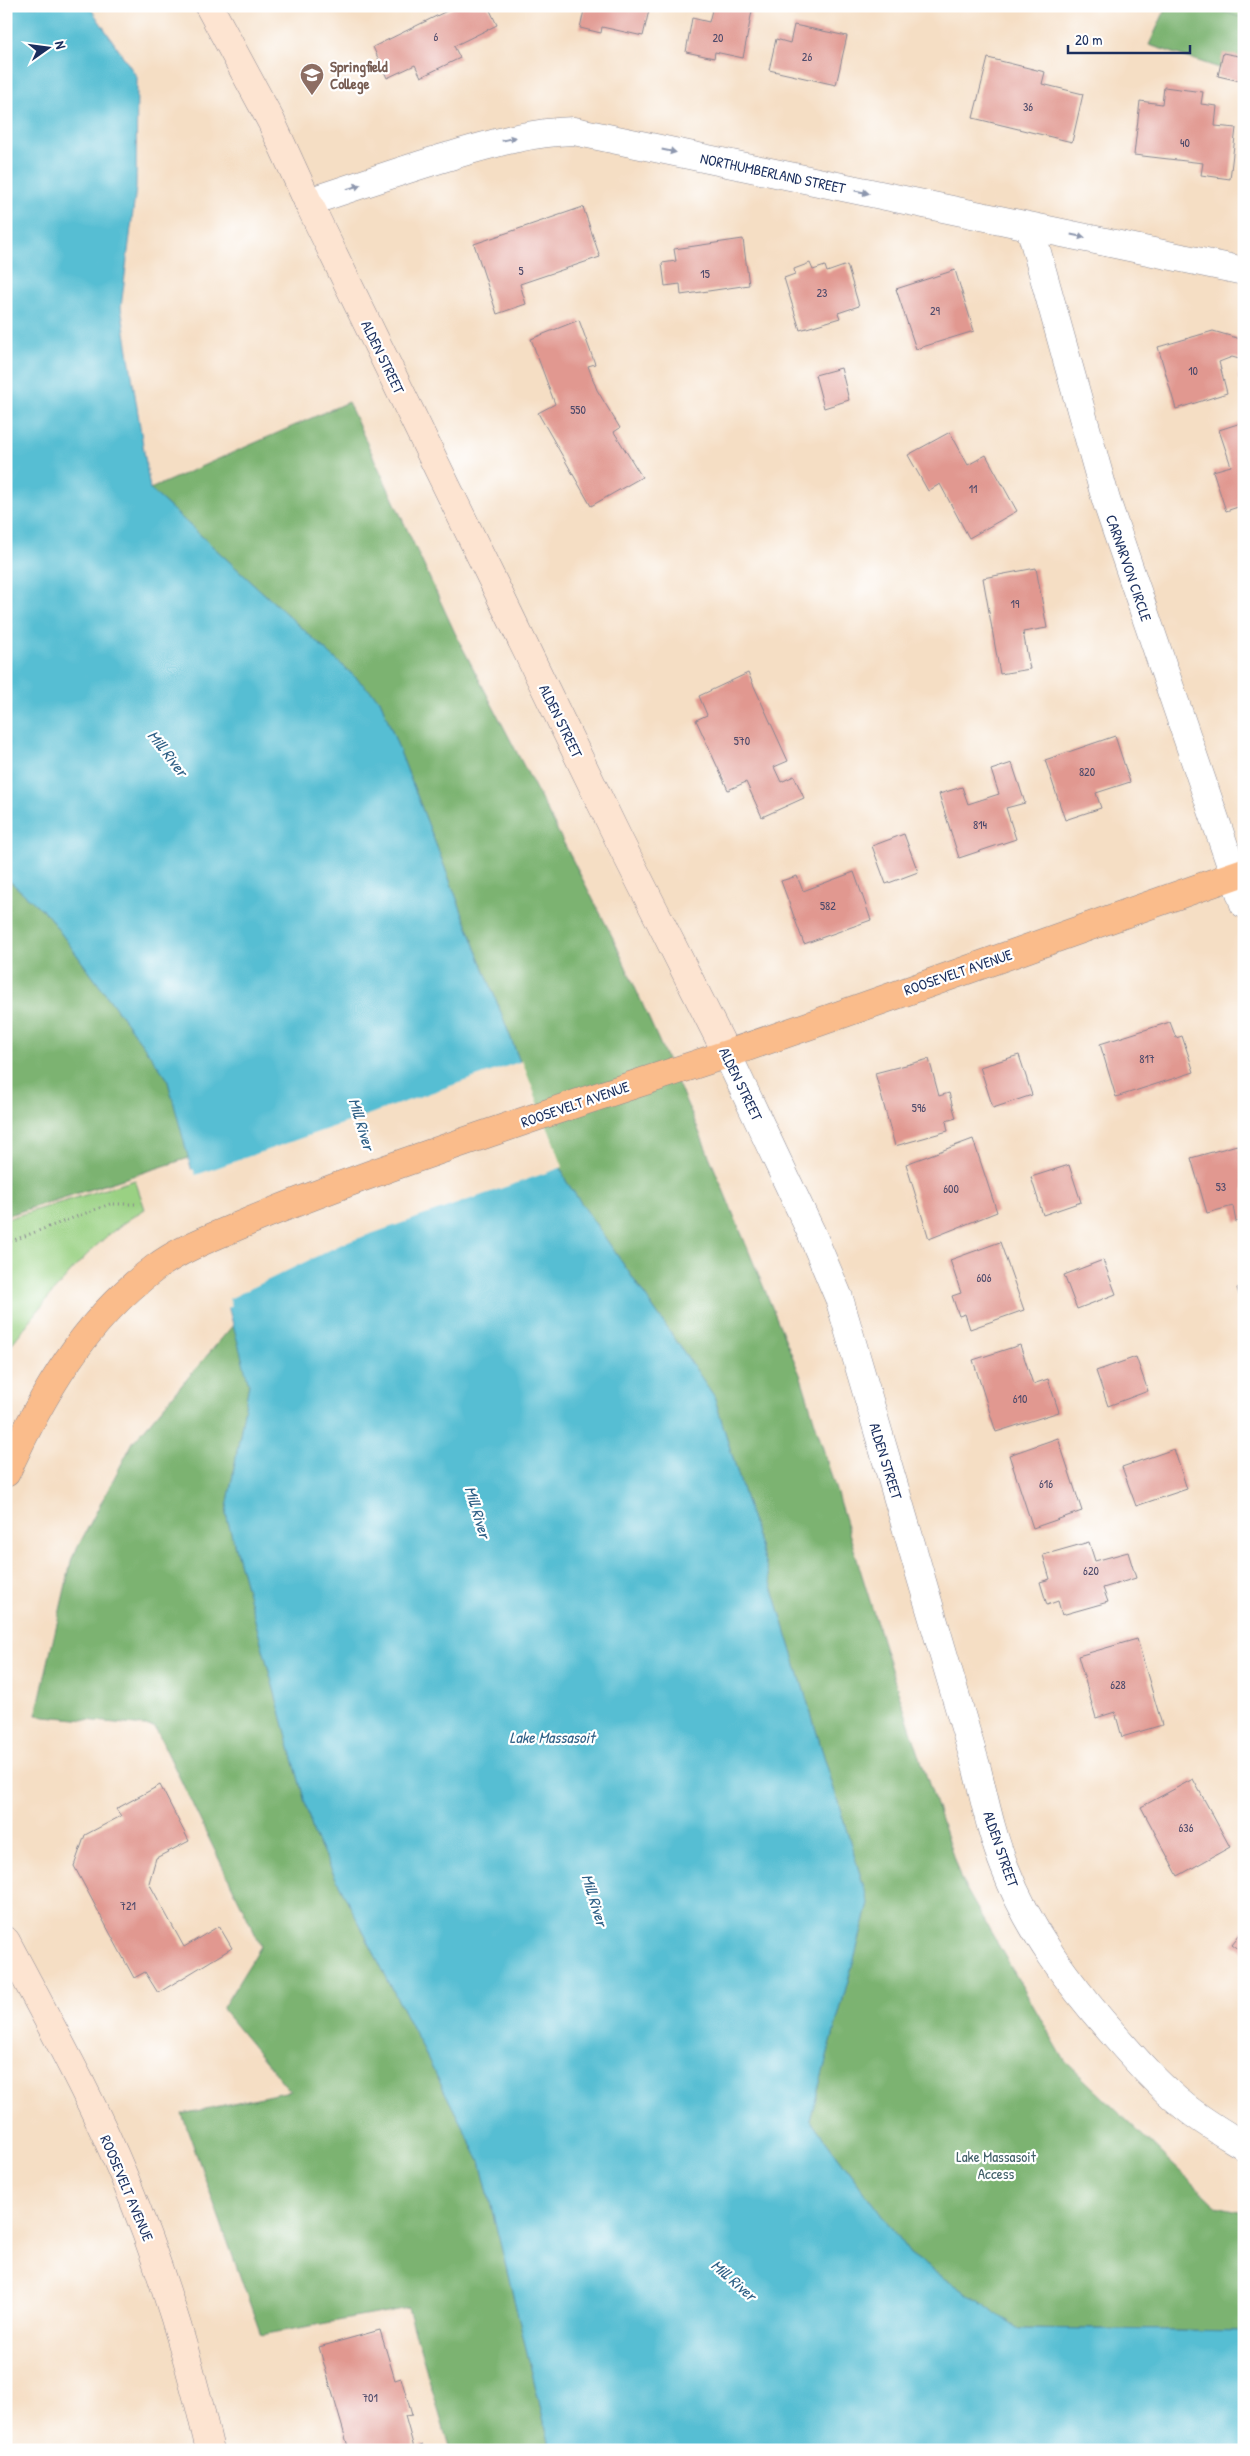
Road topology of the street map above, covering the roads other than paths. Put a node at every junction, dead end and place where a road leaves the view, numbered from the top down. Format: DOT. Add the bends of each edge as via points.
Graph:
graph roads {
  1 [pos="209,6"];
  2 [pos="308,202"];
  3 [pos="1030,226"];
  4 [pos="1244,271"];
  5 [pos="1239,874"];
  6 [pos="1244,904"];
  7 [pos="726,1054"];
  8 [pos="38,1404"];
  9 [pos="6,1428"];
  10 [pos="6,1473"];
  11 [pos="6,1941"];
  12 [pos="1244,2146"];
  13 [pos="210,2450"];
  1 -- 2 [label="main road, ALDEN STREET" via="271,120"];
  2 -- 3 [label="street, NORTHUMBERLAND STREET, one-way" via="504,140 574,131"];
  2 -- 7 [label="main road, ALDEN STREET"];
  3 -- 4 [label="street, NORTHUMBERLAND STREET, one-way"];
  3 -- 5 [label="street, CARNARVON CIRCLE" via="1106,500"];
  5 -- 6 [label="street, CARNARVON CIRCLE"];
  5 -- 7 [label="main road, ROOSEVELT AVENUE"];
  7 -- 8 [label="main road, ROOSEVELT AVENUE" via="605,1092 322,1191 205,1240 166,1260 114,1303 90,1329"];
  7 -- 12 [label="street, ALDEN STREET" via="812,1232 839,1298 977,1769 993,1835 1014,1890 1058,1966 1132,2055 1184,2106"];
  8 -- 9 [label="main road"];
  8 -- 10 [label="main road, ROOSEVELT AVENUE"];
  11 -- 13 [label="main road, ROOSEVELT AVENUE" via="82,2085 124,2178 174,2311"];
}
